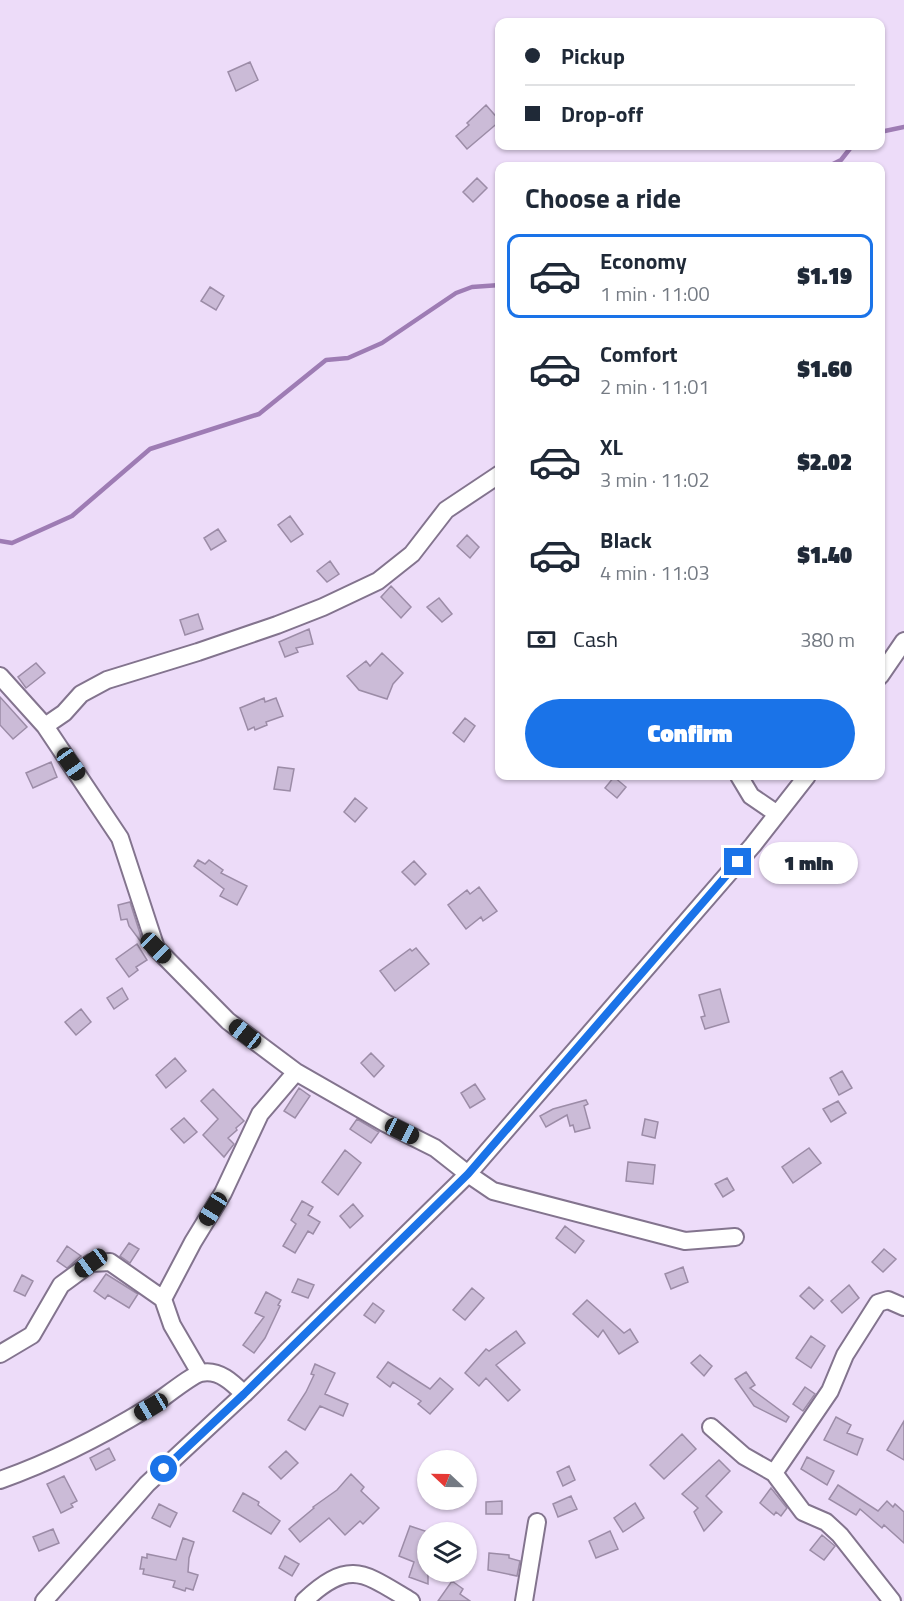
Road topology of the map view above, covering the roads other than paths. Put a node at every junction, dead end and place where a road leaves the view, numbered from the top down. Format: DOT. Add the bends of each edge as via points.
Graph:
graph roads {
  1 [pos="495,477"];
  2 [pos="904,641"];
  3 [pos="885,669"];
  4 [pos="0,676"];
  5 [pos="45,726"];
  6 [pos="741,780"];
  7 [pos="804,780"];
  8 [pos="776,813"];
  9 [pos="296,1072"];
  10 [pos="468,1174"];
  11 [pos="735,1237"];
  12 [pos="163,1299"];
  13 [pos="904,1307"];
  14 [pos="0,1354"];
  15 [pos="200,1373"];
  16 [pos="244,1394"];
  17 [pos="711,1427"];
  18 [pos="774,1473"];
  19 [pos="0,1480"];
  20 [pos="537,1522"];
  21 [pos="904,1594"];
  22 [pos="44,1601"];
  23 [pos="304,1601"];
  24 [pos="411,1601"];
  25 [pos="524,1601"];
  26 [pos="894,1601"];
  1 -- 5 [label="street" via="446,510 412,554 378,581 277,624 107,680 81,694"];
  2 -- 3 [label="street"];
  4 -- 5 [label="street"];
  5 -- 9 [label="street" via="120,838 156,948 228,1021"];
  6 -- 8 [label="street" via="751,796"];
  7 -- 8 [label="street"];
  8 -- 10 [label="street" via="746,854"];
  9 -- 10 [label="street" via="435,1148"];
  9 -- 12 [label="street" via="260,1114 223,1193"];
  10 -- 11 [label="street" via="493,1191 685,1241"];
  10 -- 16 [label="street"];
  12 -- 14 [label="street" via="110,1262 91,1263 62,1285 32,1335"];
  12 -- 15 [label="street" via="172,1325"];
  13 -- 18 [label="street" via="888,1299 878,1303 845,1355 830,1391"];
  15 -- 16 [label="street" via="227,1378"];
  15 -- 19 [label="street" via="115,1428"];
  16 -- 22 [label="street" via="147,1484"];
  17 -- 18 [label="street" via="744,1456"];
  18 -- 26 [label="street" via="803,1512 826,1522 840,1535"];
  20 -- 25 [label="street"];
  21 -- 26 [label="street"];
  23 -- 24 [label="street" via="328,1581 348,1573 370,1576"];
}
